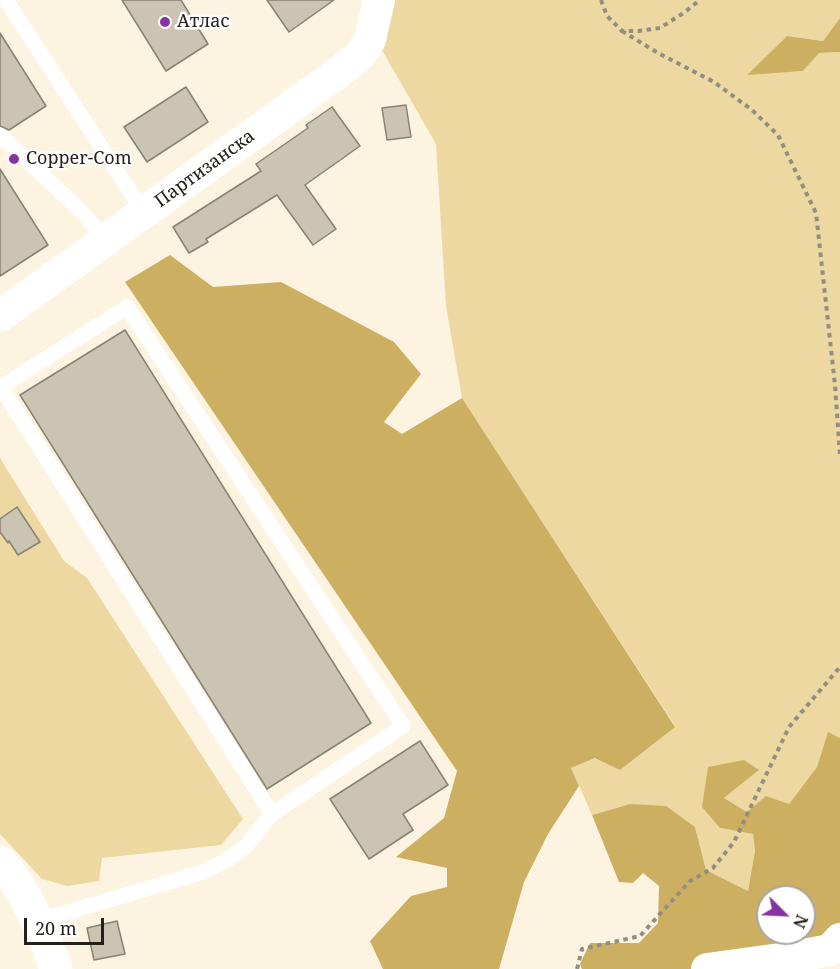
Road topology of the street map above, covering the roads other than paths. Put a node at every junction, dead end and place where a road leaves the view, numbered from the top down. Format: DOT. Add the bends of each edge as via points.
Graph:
graph roads {
  1 [pos="6,0"];
  2 [pos="378,0"];
  3 [pos="0,135"];
  4 [pos="144,213"];
  5 [pos="106,240"];
  6 [pos="0,316"];
  7 [pos="272,814"];
  8 [pos="0,862"];
  9 [pos="38,921"];
  10 [pos="840,939"];
  11 [pos="56,969"];
  12 [pos="707,969"];
  1 -- 4 [label="lane"];
  2 -- 4 [label="street, Партизанска" via="370,40 358,56"];
  3 -- 5 [label="lane"];
  4 -- 5 [label="street, Партизанска"];
  5 -- 6 [label="street, Партизанска"];
  7 -- 7 [label="lane" via="1,387 127,307 403,726"];
  7 -- 9 [label="lane" via="245,848 203,872"];
  8 -- 9 [label="street"];
  9 -- 11 [label="street"];
  10 -- 12 [label="street" via="830,950"];
}
